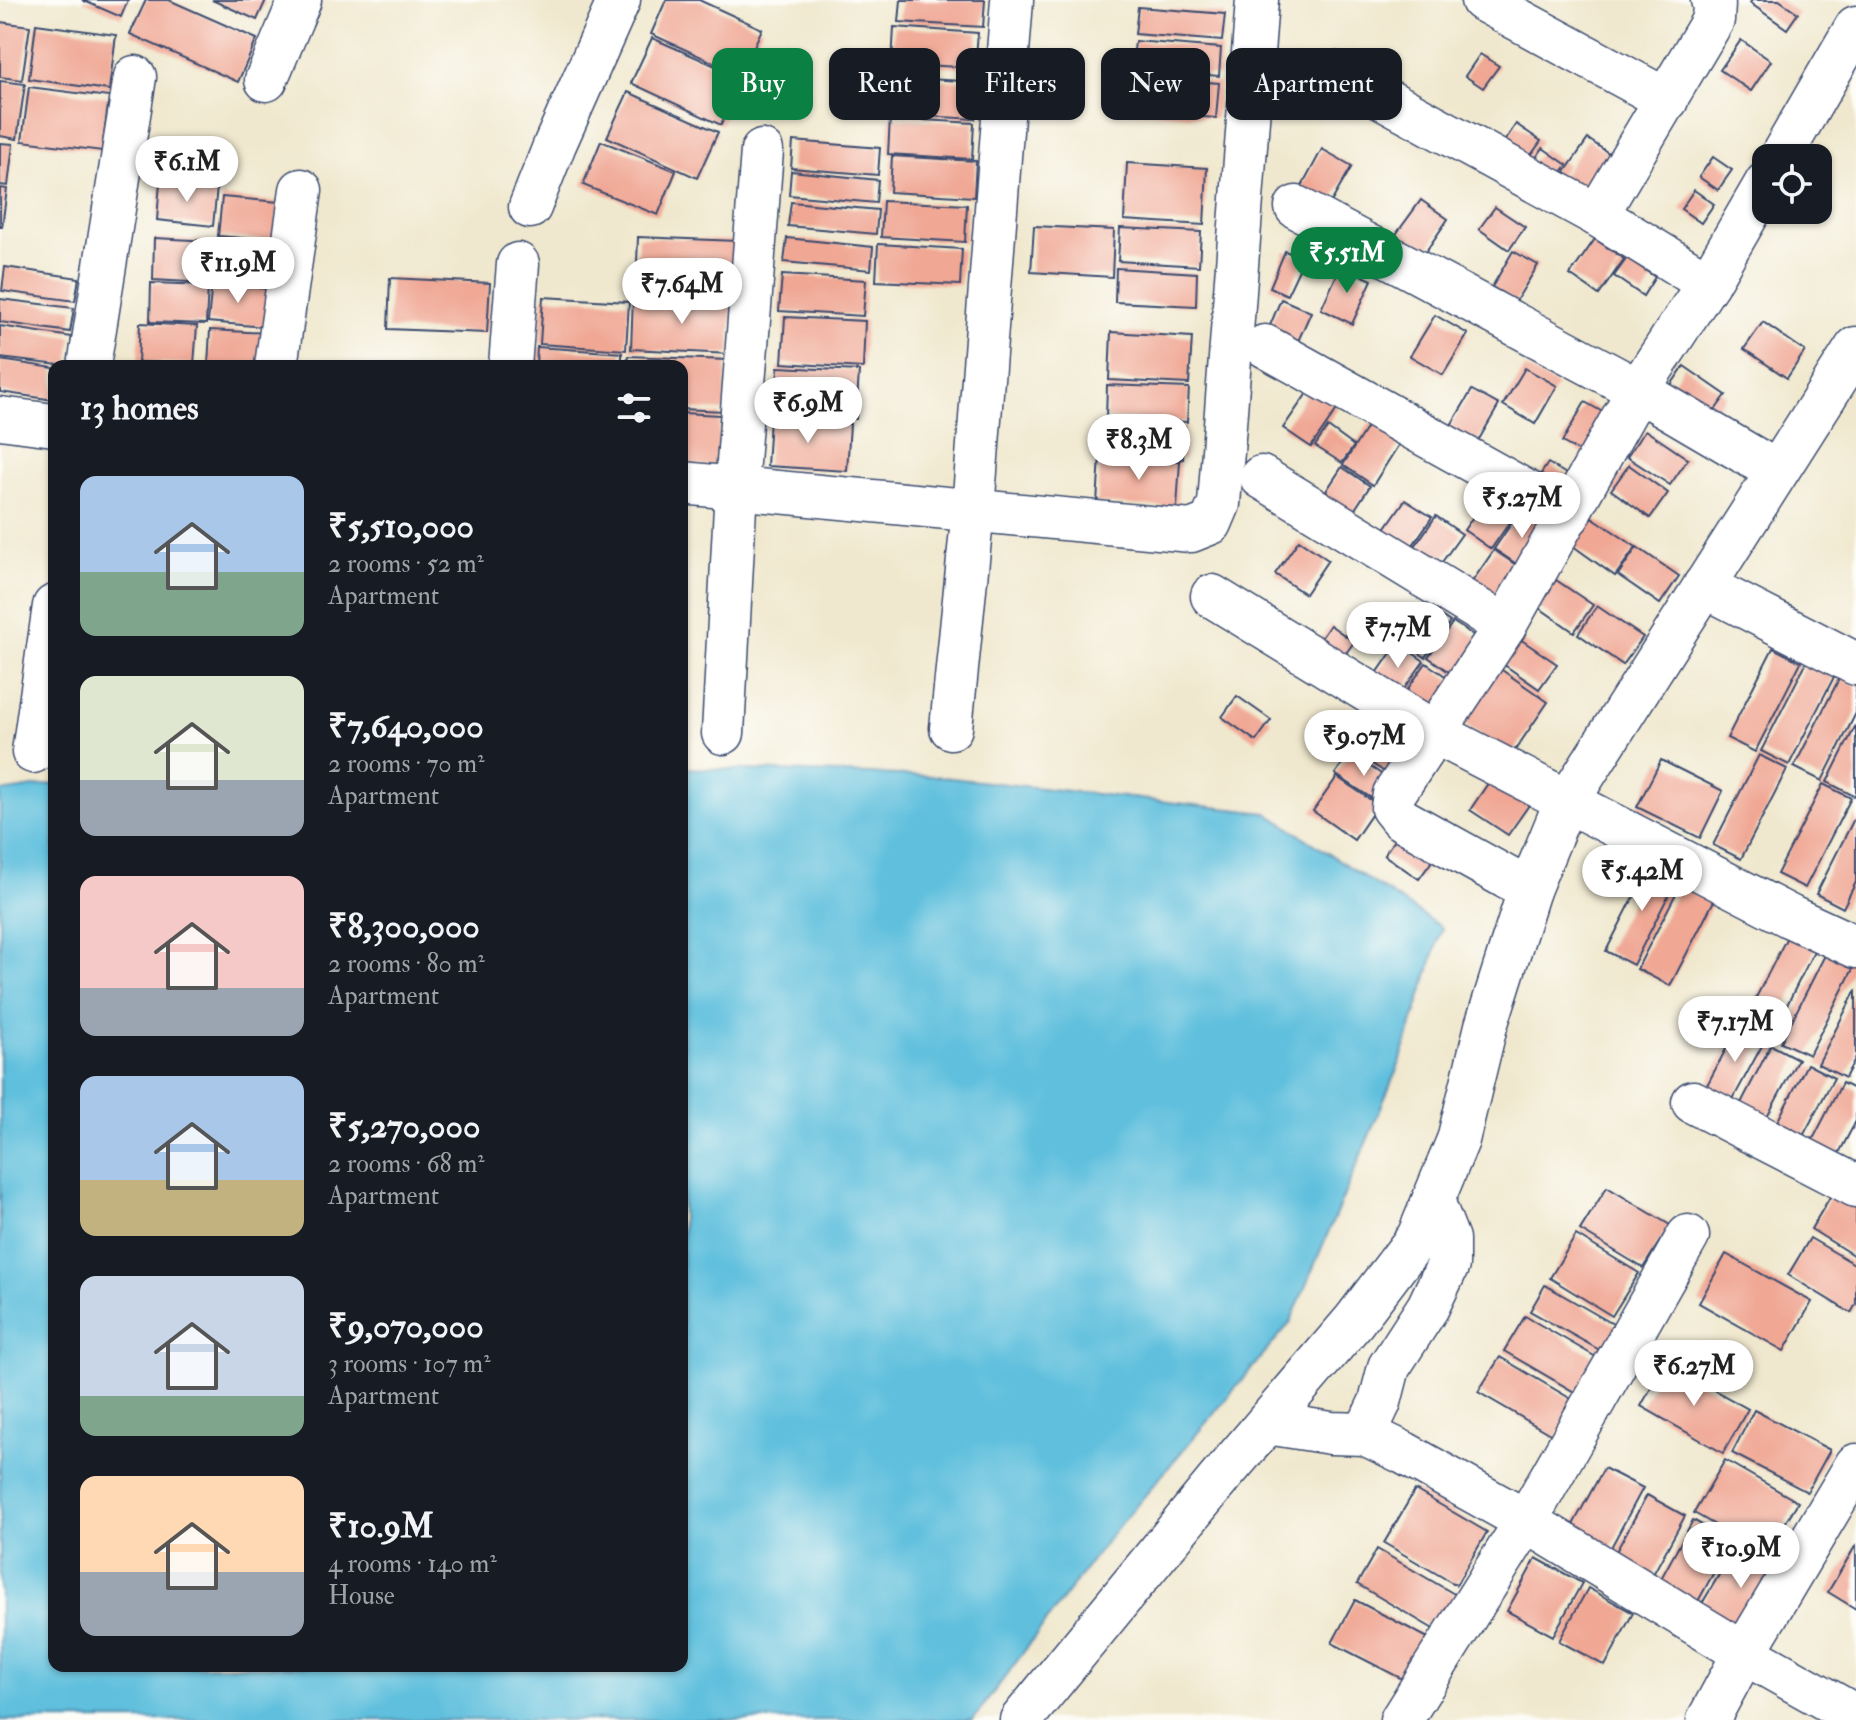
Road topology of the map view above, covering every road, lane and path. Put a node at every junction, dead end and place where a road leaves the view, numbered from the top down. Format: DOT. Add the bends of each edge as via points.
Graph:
graph roads {
  1 [pos="300,0"];
  2 [pos="619,0"];
  3 [pos="1012,0"];
  4 [pos="1257,0"];
  5 [pos="1482,0"];
  6 [pos="1712,0"];
  7 [pos="1856,27"];
  8 [pos="135,77"];
  9 [pos="266,80"];
  10 [pos="1667,100"];
  11 [pos="1402,108"];
  12 [pos="1788,144"];
  13 [pos="762,151"];
  14 [pos="301,190"];
  15 [pos="530,207"];
  16 [pos="1296,207"];
  17 [pos="1752,207"];
  18 [pos="1597,215"];
  19 [pos="518,264"];
  20 [pos="1708,283"];
  21 [pos="1265,346"];
  22 [pos="90,360"];
  23 [pos="277,360"];
  24 [pos="510,360"];
  25 [pos="1854,360"];
  26 [pos="1638,390"];
  27 [pos="0,418"];
  28 [pos="48,424"];
  29 [pos="1776,471"];
  30 [pos="1261,477"];
  31 [pos="688,484"];
  32 [pos="736,488"];
  33 [pos="973,510"];
  34 [pos="1569,515"];
  35 [pos="1704,586"];
  36 [pos="1212,596"];
  37 [pos="1505,626"];
  38 [pos="48,648"];
  39 [pos="1856,664"];
  40 [pos="951,728"];
  41 [pos="1434,732"];
  42 [pos="723,733"];
  43 [pos="33,752"];
  44 [pos="1567,802"];
  45 [pos="1529,890"];
  46 [pos="1856,947"];
  47 [pos="1693,1102"];
  48 [pos="1856,1186"];
  49 [pos="1433,1201"];
  50 [pos="1688,1236"];
  51 [pos="1267,1423"];
  52 [pos="1365,1434"];
  53 [pos="1856,1465"];
  54 [pos="1526,1521"];
  55 [pos="1744,1653"];
  56 [pos="1856,1716"];
  57 [pos="1021,1720"];
  58 [pos="1401,1720"];
  59 [pos="1708,1720"];
  1 -- 9 [label="street"];
  2 -- 15 [label="street"];
  3 -- 33 [label="street"];
  4 -- 33 [label="street" via="1219,504 1211,523 1191,531"];
  5 -- 10 [label="street"];
  6 -- 10 [label="street" via="1713,20"];
  7 -- 12 [label="street"];
  8 -- 22 [label="street"];
  10 -- 18 [label="street"];
  11 -- 18 [label="street"];
  13 -- 32 [label="street"];
  14 -- 23 [label="street"];
  16 -- 26 [label="street"];
  17 -- 20 [label="street"];
  18 -- 20 [label="street"];
  19 -- 24 [label="street"];
  20 -- 26 [label="street"];
  21 -- 34 [label="street"];
  25 -- 29 [label="street"];
  26 -- 29 [label="street"];
  26 -- 34 [label="street"];
  27 -- 28 [label="street"];
  29 -- 35 [label="street"];
  30 -- 37 [label="street"];
  31 -- 32 [label="street"];
  32 -- 33 [label="street"];
  32 -- 42 [label="street"];
  33 -- 40 [label="street"];
  34 -- 37 [label="street"];
  35 -- 39 [label="street"];
  35 -- 44 [label="street"];
  36 -- 41 [label="street"];
  37 -- 41 [label="street"];
  38 -- 43 [label="street"];
  41 -- 44 [label="street"];
  41 -- 45 [label="street" via="1394,794 1392,808 1401,819"];
  44 -- 45 [label="street"];
  44 -- 46 [label="street"];
  45 -- 49 [label="street" via="1486,1026 1458,1140"];
  47 -- 48 [label="street"];
  49 -- 51 [label="street" via="1418,1237"];
  49 -- 52 [label="street" via="1448,1239 1448,1265 1389,1367"];
  50 -- 54 [label="street"];
  51 -- 52 [label="street"];
  51 -- 57 [label="street"];
  52 -- 54 [label="street"];
  53 -- 55 [label="street"];
  54 -- 55 [label="street"];
  54 -- 58 [label="street"];
  55 -- 56 [label="street"];
  55 -- 59 [label="street"];
}
